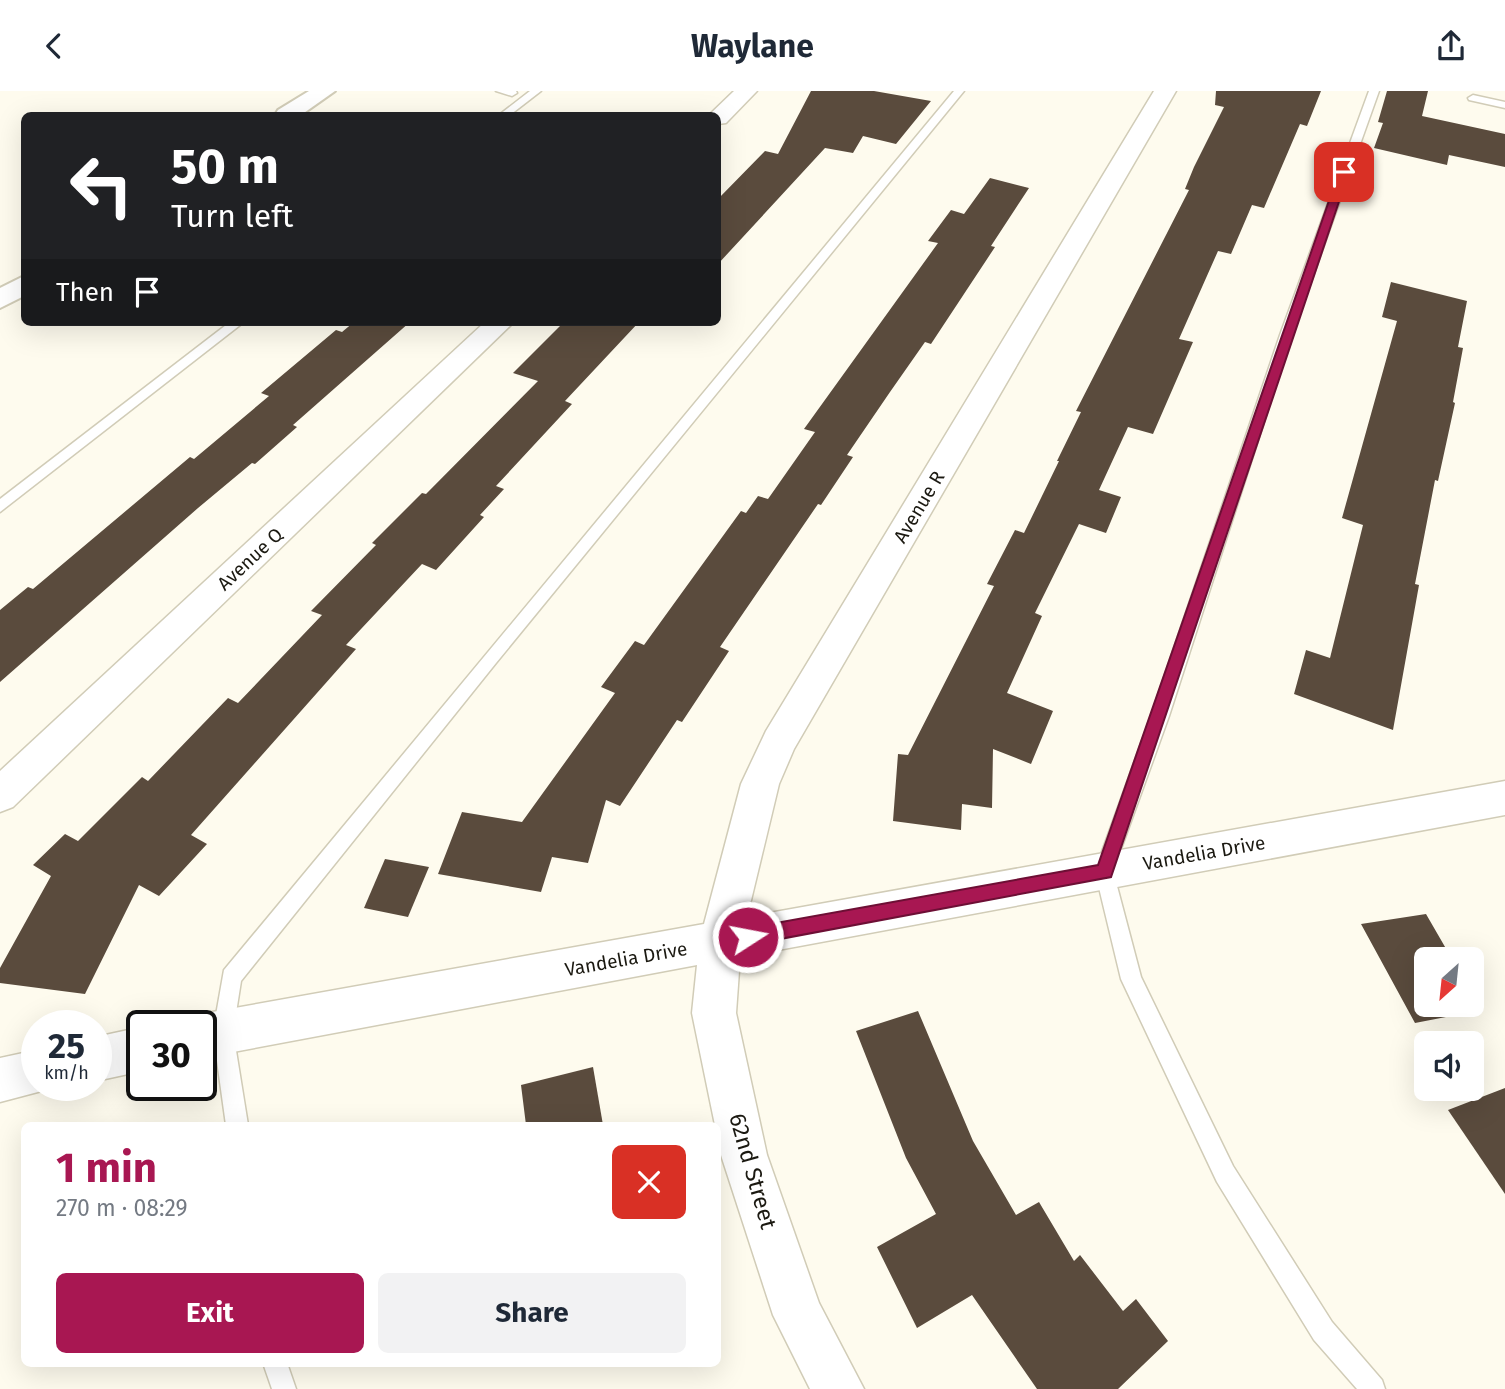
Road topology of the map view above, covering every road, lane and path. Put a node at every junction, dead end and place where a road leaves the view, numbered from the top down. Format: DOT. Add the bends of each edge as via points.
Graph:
graph roads {
  1 [pos="324,91"];
  2 [pos="501,91"];
  3 [pos="536,91"];
  4 [pos="746,91"];
  5 [pos="959,91"];
  6 [pos="1164,91"];
  7 [pos="1374,91"];
  8 [pos="513,93"];
  9 [pos="1473,98"];
  10 [pos="1505,105"];
  11 [pos="291,112"];
  12 [pos="508,112"];
  13 [pos="721,115"];
  14 [pos="21,286"];
  15 [pos="0,300"];
  16 [pos="233,326"];
  17 [pos="497,326"];
  18 [pos="0,507"];
  19 [pos="0,795"];
  20 [pos="1505,798"];
  21 [pos="1104,871"];
  22 [pos="720,942"];
  23 [pos="217,1020"];
  24 [pos="217,1033"];
  25 [pos="217,1052"];
  26 [pos="21,1075"];
  27 [pos="0,1080"];
  28 [pos="236,1122"];
  29 [pos="276,1367"];
  30 [pos="284,1389"];
  31 [pos="838,1389"];
  32 [pos="1373,1389"];
  1 -- 11 [label="street"];
  2 -- 8 [label="lane"];
  3 -- 12 [label="lane"];
  4 -- 13 [label="street"];
  5 -- 23 [label="lane" via="232,977"];
  6 -- 22 [label="street, Avenue R" via="779,742 760,784"];
  7 -- 21 [label="lane"];
  9 -- 10 [label="lane"];
  14 -- 15 [label="street"];
  16 -- 18 [label="lane"];
  17 -- 19 [label="street, Avenue Q"];
  20 -- 21 [label="street, Vandelia Drive"];
  21 -- 22 [label="street, Vandelia Drive"];
  21 -- 32 [label="lane" via="1131,979 1225,1174 1323,1331"];
  22 -- 24 [label="street, Vandelia Drive"];
  22 -- 31 [label="street, 62nd Street" via="714,1013 744,1156 798,1315"];
  25 -- 28 [label="lane"];
  26 -- 27 [label="street"];
  29 -- 30 [label="lane"];
}
